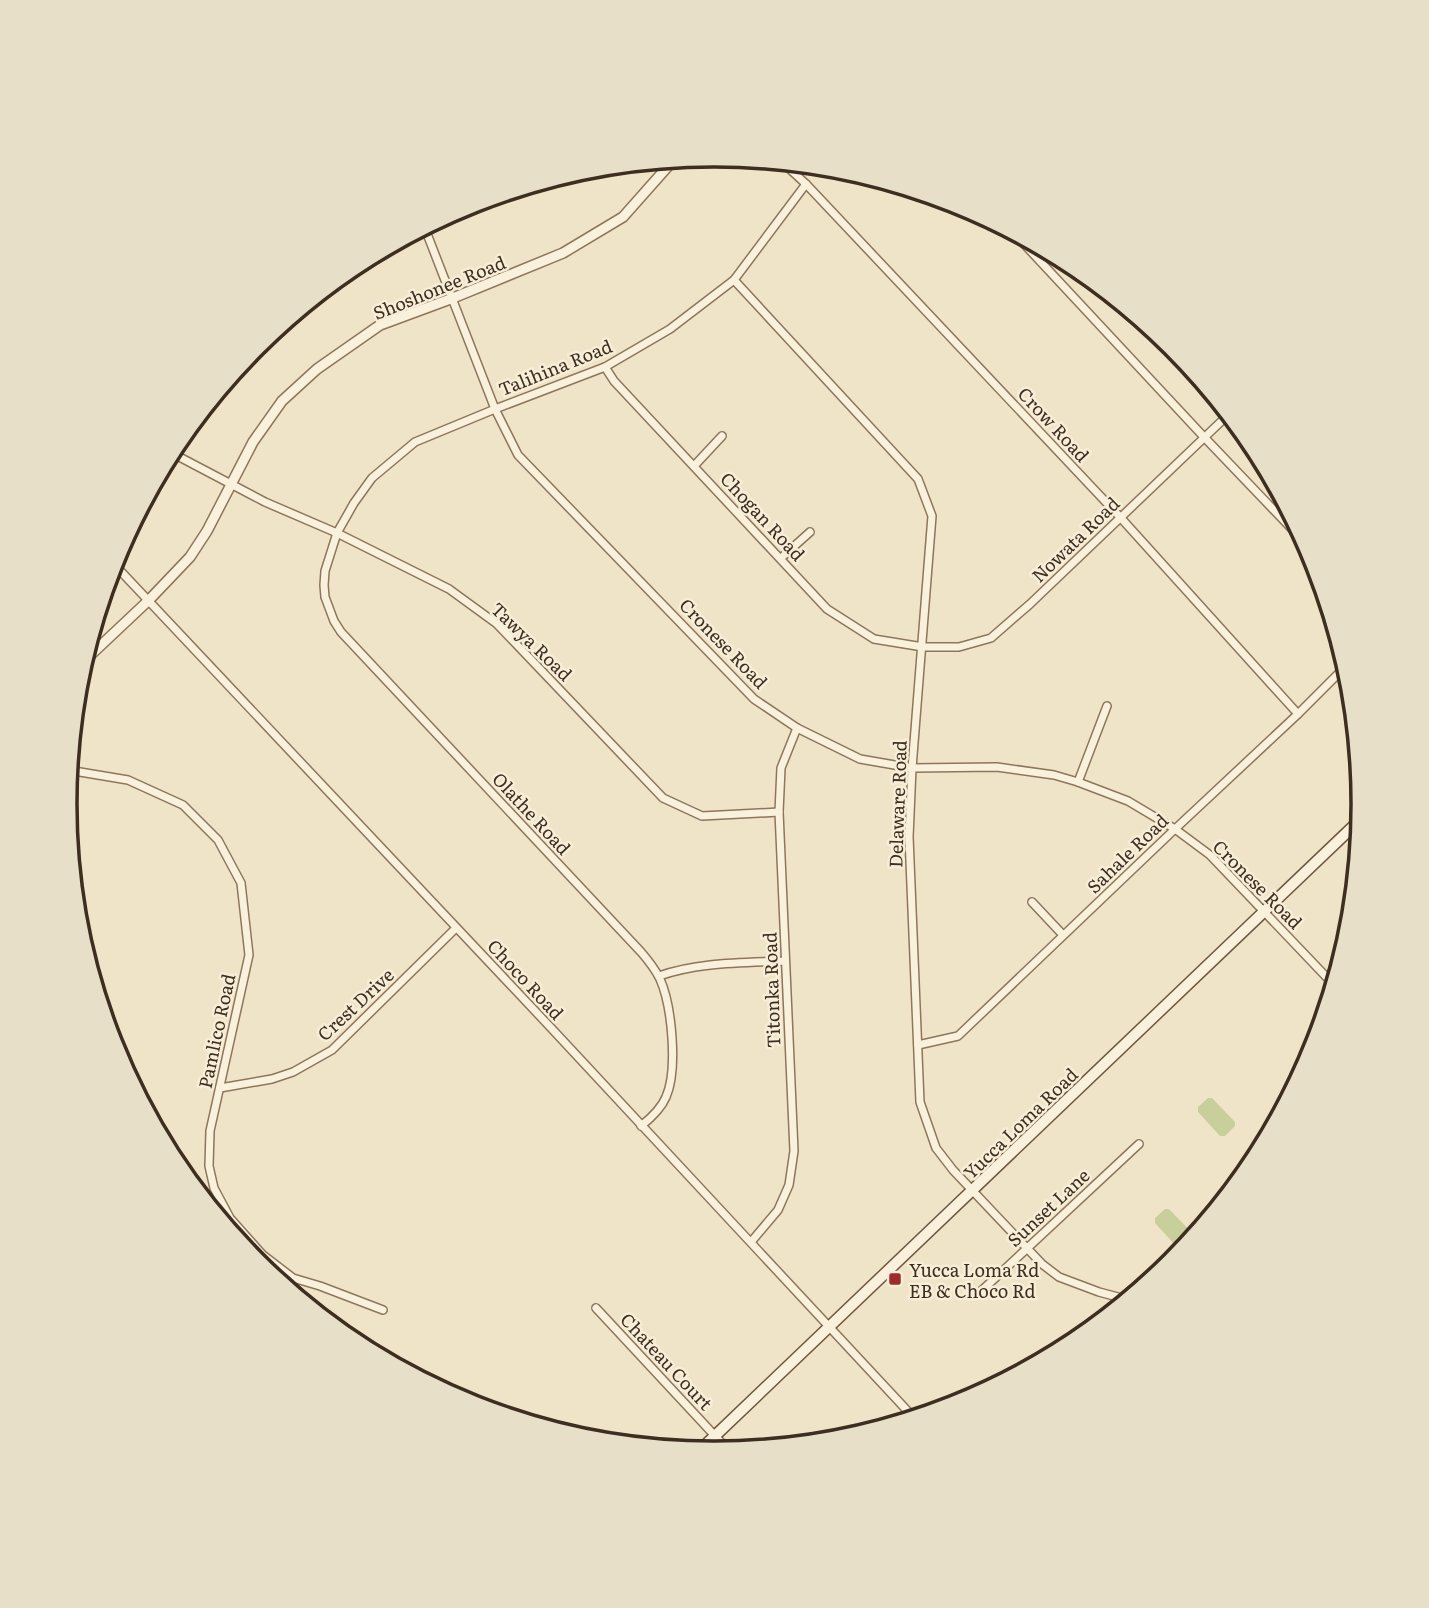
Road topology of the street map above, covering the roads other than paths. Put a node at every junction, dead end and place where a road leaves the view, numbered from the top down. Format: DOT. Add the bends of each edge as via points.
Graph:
graph roads {
  1 [pos="666,169"];
  2 [pos="792,171"];
  3 [pos="806,184"];
  4 [pos="428,235"];
  5 [pos="1034,253"];
  6 [pos="734,281"];
  7 [pos="453,298"];
  8 [pos="605,367"];
  9 [pos="495,409"];
  10 [pos="1223,420"];
  11 [pos="722,436"];
  12 [pos="1204,437"];
  13 [pos="179,457"];
  14 [pos="694,466"];
  15 [pos="230,485"];
  16 [pos="1120,517"];
  17 [pos="1287,523"];
  18 [pos="810,532"];
  19 [pos="338,533"];
  20 [pos="781,558"];
  21 [pos="121,572"];
  22 [pos="149,600"];
  23 [pos="923,647"];
  24 [pos="96,649"];
  25 [pos="1338,674"];
  26 [pos="1107,706"];
  27 [pos="1298,714"];
  28 [pos="797,728"];
  29 [pos="912,768"];
  30 [pos="78,772"];
  31 [pos="1078,782"];
  32 [pos="779,812"];
  33 [pos="1351,828"];
  34 [pos="1175,829"];
  35 [pos="1032,902"];
  36 [pos="1264,912"];
  37 [pos="456,928"];
  38 [pos="1063,935"];
  39 [pos="785,961"];
  40 [pos="659,976"];
  41 [pos="1327,978"];
  42 [pos="918,1045"];
  43 [pos="220,1088"];
  44 [pos="641,1126"];
  45 [pos="1139,1144"];
  46 [pos="972,1191"];
  47 [pos="228,1216"];
  48 [pos="751,1242"];
  49 [pos="1027,1248"];
  50 [pos="269,1259"];
  51 [pos="978,1294"];
  52 [pos="1118,1297"];
  53 [pos="596,1308"];
  54 [pos="383,1310"];
  55 [pos="829,1327"];
  56 [pos="908,1411"];
  57 [pos="715,1436"];
  58 [pos="709,1442"];
  59 [pos="720,1442"];
  1 -- 7 [label="street, Shoshonee Road" via="623,217 563,253"];
  2 -- 3 [label="street, Crow Road"];
  3 -- 6 [label="street, Talihina Road"];
  3 -- 16 [label="street, Crow Road"];
  4 -- 7 [label="street, Cronese Road"];
  5 -- 12 [label="street"];
  6 -- 8 [label="street, Talihina Road" via="670,329"];
  6 -- 23 [label="street, Delaware Road" via="918,479 932,516"];
  7 -- 9 [label="street, Cronese Road"];
  7 -- 15 [label="street, Shoshonee Road" via="380,325 317,369 282,401"];
  8 -- 9 [label="street, Talihina Road"];
  8 -- 14 [label="street, Chogan Road"];
  9 -- 19 [label="street, Talihina Road" via="415,442 372,478"];
  9 -- 28 [label="street, Cronese Road" via="518,455 754,699"];
  10 -- 12 [label="street, Nowata Road"];
  11 -- 14 [label="street"];
  12 -- 16 [label="street, Nowata Road"];
  12 -- 17 [label="street"];
  13 -- 15 [label="street, Tawya Road"];
  14 -- 20 [label="street, Chogan Road"];
  15 -- 19 [label="street, Tawya Road"];
  15 -- 22 [label="street, Shoshonee Road" via="190,557"];
  16 -- 23 [label="street, Nowata Road" via="992,638 959,647"];
  16 -- 27 [label="street, Crow Road"];
  18 -- 20 [label="street"];
  19 -- 32 [label="street, Tawya Road" via="449,589 497,624 663,798 702,816"];
  19 -- 40 [label="street, Olathe Road" via="324,585 328,609 341,632"];
  20 -- 23 [label="street, Chogan Road" via="827,609 874,639"];
  21 -- 22 [label="street, Choco Road"];
  22 -- 24 [label="street, Shoshonee Road"];
  22 -- 37 [label="street, Choco Road"];
  23 -- 29 [label="street, Delaware Road"];
  25 -- 27 [label="street, Sahale Road"];
  26 -- 31 [label="street"];
  27 -- 34 [label="street, Sahale Road"];
  28 -- 29 [label="street, Cronese Road" via="860,759"];
  28 -- 32 [label="street, Titonka Road" via="781,768"];
  29 -- 31 [label="street, Cronese Road" via="996,767"];
  29 -- 42 [label="street, Delaware Road" via="909,837"];
  30 -- 43 [label="street, Pamlico Road" via="128,780 183,805 218,840 241,883 249,955"];
  31 -- 34 [label="street, Cronese Road" via="1128,801"];
  32 -- 39 [label="street, Titonka Road"];
  33 -- 36 [label="main road, Yucca Loma Road"];
  34 -- 36 [label="street, Cronese Road" via="1210,855"];
  34 -- 38 [label="street, Sahale Road"];
  35 -- 38 [label="street"];
  36 -- 41 [label="street, Cronese Road"];
  36 -- 46 [label="main road, Yucca Loma Road"];
  37 -- 43 [label="street, Crest Drive" via="332,1050 293,1072"];
  37 -- 44 [label="street, Choco Road"];
  38 -- 42 [label="street, Sahale Road" via="958,1035"];
  39 -- 40 [label="street" via="698,966"];
  39 -- 48 [label="street, Titonka Road" via="794,1151 789,1185 778,1210"];
  40 -- 44 [label="street, Olathe Road" via="670,1018 671,1078 659,1110"];
  42 -- 46 [label="street, Delaware Road" via="920,1102 936,1148"];
  43 -- 47 [label="street, Pamlico Road" via="210,1131 209,1166"];
  44 -- 48 [label="street, Choco Road"];
  45 -- 49 [label="street, Sunset Lane"];
  46 -- 49 [label="street, Delaware Road"];
  46 -- 55 [label="main road, Yucca Loma Road"];
  48 -- 55 [label="street, Choco Road"];
  49 -- 51 [label="street, Sunset Lane"];
  49 -- 52 [label="street, Delaware Road" via="1059,1277"];
  50 -- 54 [label="street, Pamlico Road" via="293,1278"];
  53 -- 57 [label="street, Chateau Court"];
  55 -- 56 [label="street, Choco Road"];
  55 -- 57 [label="main road, Yucca Loma Road"];
  57 -- 58 [label="main road, Yucca Loma Road"];
  57 -- 59 [label="street, Chateau Court"];
}
